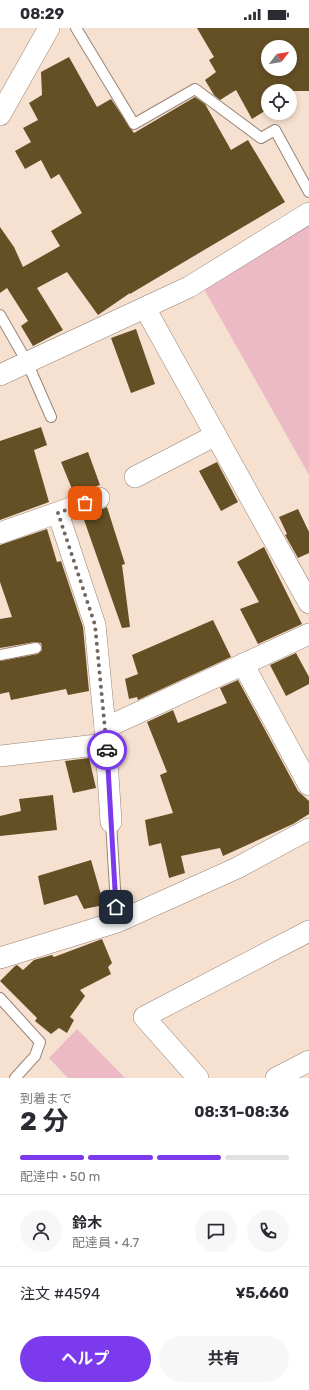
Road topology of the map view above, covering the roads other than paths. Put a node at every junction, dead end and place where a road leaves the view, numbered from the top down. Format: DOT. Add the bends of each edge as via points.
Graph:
graph roads {
  1 [pos="76,28"];
  2 [pos="44,31"];
  3 [pos="0,114"];
  4 [pos="309,192"];
  5 [pos="309,213"];
  6 [pos="145,308"];
  7 [pos="0,316"];
  8 [pos="27,362"];
  9 [pos="0,375"];
  10 [pos="51,417"];
  11 [pos="216,435"];
  12 [pos="135,477"];
  13 [pos="99,498"];
  14 [pos="58,513"];
  15 [pos="0,533"];
  16 [pos="304,582"];
  17 [pos="309,603"];
  18 [pos="309,634"];
  19 [pos="36,648"];
  20 [pos="0,655"];
  21 [pos="243,664"];
  22 [pos="106,736"];
  23 [pos="0,756"];
  24 [pos="309,785"];
  25 [pos="111,822"];
  26 [pos="309,829"];
  27 [pos="117,922"];
  28 [pos="309,931"];
  29 [pos="0,958"];
  30 [pos="0,998"];
  31 [pos="309,1061"];
  32 [pos="15,1078"];
  33 [pos="198,1078"];
  34 [pos="276,1078"];
  1 -- 4 [label="lane" via="134,124 195,89 261,138 274,130"];
  2 -- 3 [label="street"];
  5 -- 6 [label="street" via="190,287"];
  6 -- 8 [label="street"];
  6 -- 11 [label="street"];
  7 -- 8 [label="lane"];
  8 -- 9 [label="street"];
  8 -- 10 [label="lane"];
  11 -- 12 [label="street"];
  11 -- 16 [label="street"];
  13 -- 14 [label="street"];
  14 -- 15 [label="street"];
  14 -- 22 [label="street" via="95,625"];
  16 -- 17 [label="street"];
  18 -- 21 [label="street"];
  19 -- 20 [label="lane"];
  21 -- 22 [label="street"];
  21 -- 24 [label="street"];
  22 -- 23 [label="street"];
  22 -- 25 [label="street"];
  25 -- 27 [label="lane"];
  26 -- 27 [label="street" via="237,868"];
  27 -- 29 [label="street"];
  28 -- 33 [label="street" via="144,1017"];
  30 -- 32 [label="lane" via="40,1042 35,1056"];
  31 -- 34 [label="street"];
}
